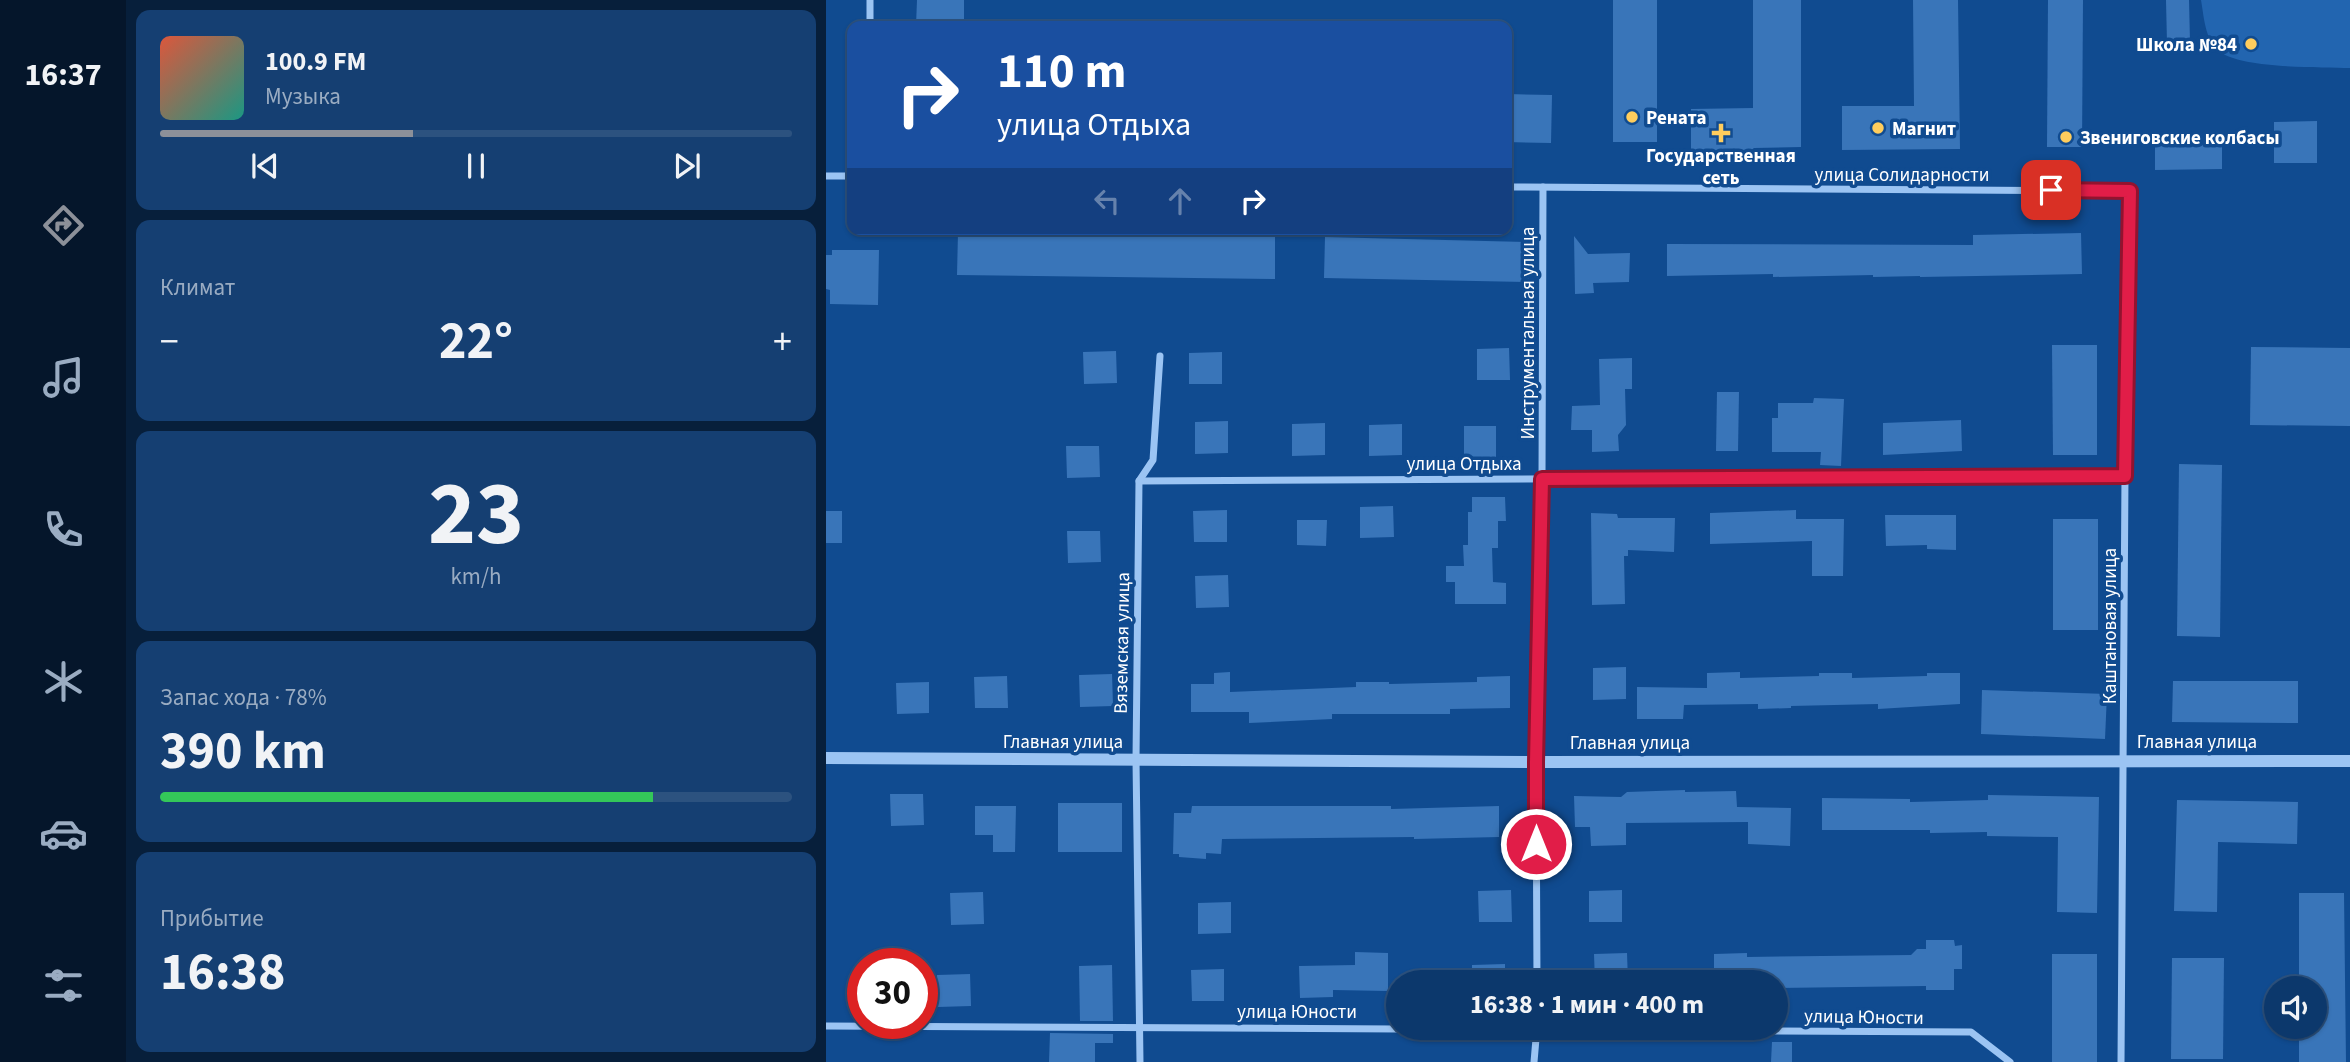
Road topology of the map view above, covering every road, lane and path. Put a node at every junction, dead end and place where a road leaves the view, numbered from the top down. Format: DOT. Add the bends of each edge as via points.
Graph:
graph roads {
  1 [pos="870,0"];
  2 [pos="870,21"];
  3 [pos="826,176"];
  4 [pos="847,176"];
  5 [pos="1512,187"];
  6 [pos="1543,187"];
  7 [pos="2130,191"];
  8 [pos="1160,356"];
  9 [pos="2125,476"];
  10 [pos="1542,479"];
  11 [pos="1139,481"];
  12 [pos="826,758"];
  13 [pos="1136,760"];
  14 [pos="2124,760"];
  15 [pos="2350,761"];
  16 [pos="1536,762"];
  17 [pos="1537,970"];
  18 [pos="826,1026"];
  19 [pos="1138,1026"];
  20 [pos="1386,1027"];
  21 [pos="1788,1030"];
  22 [pos="1536,1040"];
  23 [pos="1140,1062"];
  24 [pos="1534,1062"];
  25 [pos="2010,1062"];
  26 [pos="2121,1062"];
  1 -- 2 [label="street"];
  3 -- 4 [label="street"];
  5 -- 6 [label="street, улица Солидарности"];
  6 -- 7 [label="street, улица Солидарности"];
  6 -- 10 [label="street, Инструментальная улица"];
  7 -- 9 [label="street, Каштановая улица"];
  8 -- 11 [label="street, Вяземская улица" via="1153,460"];
  9 -- 10 [label="street, улица Отдыха"];
  9 -- 14 [label="street, Каштановая улица"];
  10 -- 11 [label="street, улица Отдыха"];
  10 -- 16 [label="street, Инструментальная улица"];
  11 -- 13 [label="street, Вяземская улица"];
  12 -- 13 [label="street, Главная улица"];
  13 -- 16 [label="street, Главная улица"];
  13 -- 19 [label="street, Вяземская улица"];
  14 -- 15 [label="street, Главная улица"];
  14 -- 16 [label="street, Главная улица"];
  14 -- 26 [label="street, Каштановая улица"];
  16 -- 17 [label="street, Инструментальная улица"];
  18 -- 19 [label="street, улица Юности"];
  19 -- 20 [label="street, улица Юности"];
  19 -- 23 [label="street, Вяземская улица"];
  21 -- 25 [label="street, улица Юности" via="1971,1032"];
  22 -- 24 [label="street"];
}
